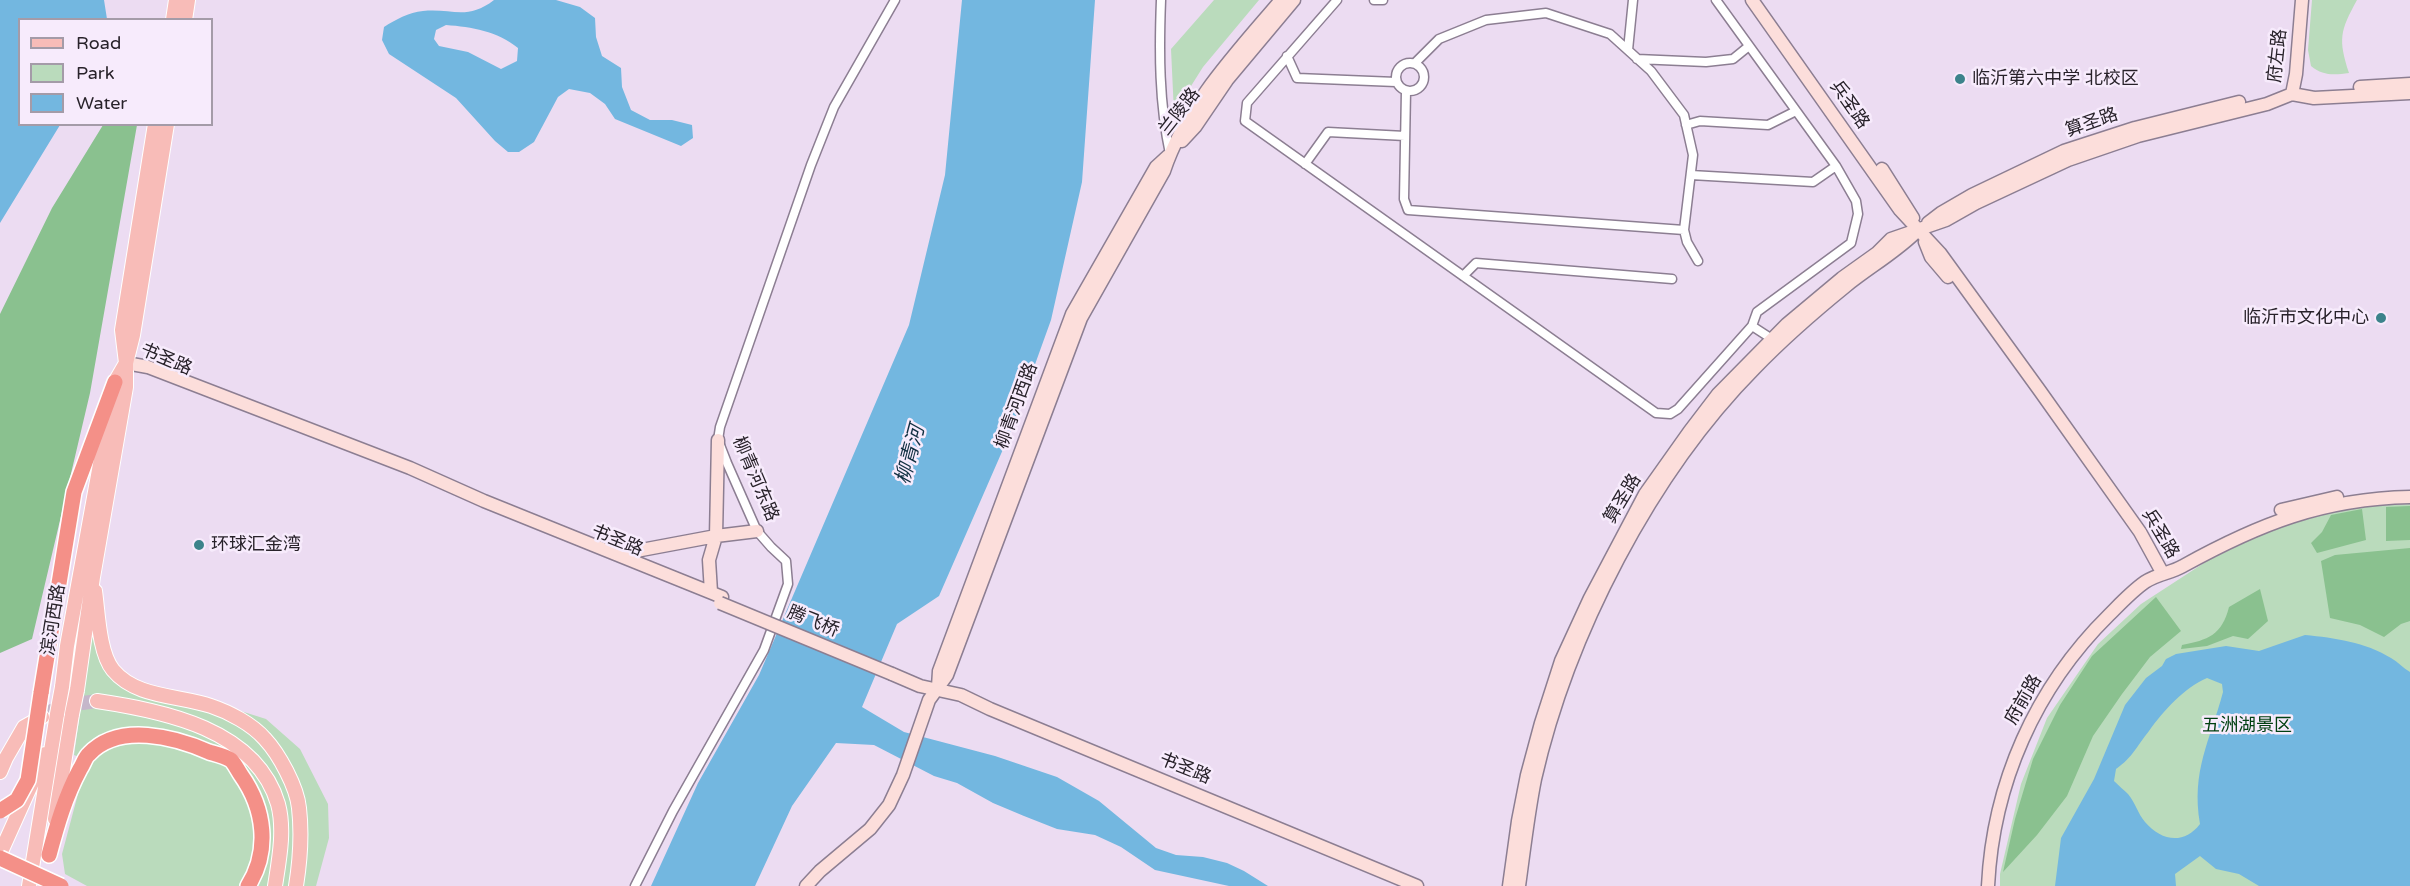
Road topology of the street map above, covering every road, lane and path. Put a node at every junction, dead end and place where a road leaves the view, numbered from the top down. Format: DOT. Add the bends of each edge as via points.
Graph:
graph roads {
  1 [pos="176,0"];
  2 [pos="188,0"];
  3 [pos="895,0"];
  4 [pos="1161,0"];
  5 [pos="1281,0"];
  6 [pos="1294,0"];
  7 [pos="1337,0"];
  8 [pos="1374,0"];
  9 [pos="1383,0"];
  10 [pos="1633,0"];
  11 [pos="1705,0"];
  12 [pos="1716,0"];
  13 [pos="1752,0"];
  14 [pos="1761,0"];
  15 [pos="2297,0"];
  16 [pos="2301,0"];
  17 [pos="173,18"];
  18 [pos="184,18"];
  19 [pos="1749,46"];
  20 [pos="1628,50"];
  21 [pos="1287,56"];
  22 [pos="1637,58"];
  23 [pos="1415,63"];
  24 [pos="1396,82"];
  25 [pos="2410,84"];
  26 [pos="1406,91"];
  27 [pos="2410,93"];
  28 [pos="2292,94"];
  29 [pos="1796,111"];
  30 [pos="1686,125"];
  31 [pos="155,126"];
  32 [pos="167,126"];
  33 [pos="1405,136"];
  34 [pos="1170,154"];
  35 [pos="1305,164"];
  36 [pos="1836,166"];
  37 [pos="1691,175"];
  38 [pos="1684,230"];
  39 [pos="1919,230"];
  40 [pos="1698,261"];
  41 [pos="1463,276"];
  42 [pos="1672,279"];
  43 [pos="1752,326"];
  44 [pos="1772,339"];
  45 [pos="126,363"];
  46 [pos="115,382"];
  47 [pos="718,440"];
  48 [pos="2410,489"];
  49 [pos="2410,497"];
  50 [pos="758,531"];
  51 [pos="716,536"];
  52 [pos="619,554"];
  53 [pos="2163,574"];
  54 [pos="93,577"];
  55 [pos="718,598"];
  56 [pos="893,671"];
  57 [pos="938,689"];
  58 [pos="97,701"];
  59 [pos="42,717"];
  60 [pos="53,736"];
  61 [pos="0,772"];
  62 [pos="0,811"];
  63 [pos="48,855"];
  64 [pos="0,856"];
  65 [pos="29,886"];
  66 [pos="44,886"];
  67 [pos="61,886"];
  68 [pos="248,886"];
  69 [pos="275,886"];
  70 [pos="296,886"];
  71 [pos="635,886"];
  72 [pos="806,886"];
  73 [pos="1400,886"];
  74 [pos="1417,886"];
  75 [pos="1509,886"];
  76 [pos="1519,886"];
  77 [pos="1988,886"];
  78 [pos="1996,886"];
  1 -- 17 [label="main road"];
  2 -- 18 [label="main road"];
  3 -- 47 [label="street, 柳青河东路" via="834,107 729,396"];
  4 -- 34 [label="street" via="1160,88"];
  5 -- 34 [label="main road, 兰陵路" via="1219,75"];
  6 -- 34 [label="main road, 兰陵路"];
  7 -- 21 [label="street"];
  8 -- 9 [label="street"];
  10 -- 20 [label="street"];
  11 -- 12 [label="street"];
  12 -- 19 [label="street"];
  13 -- 39 [label="main road, 兵圣路" via="1900,210"];
  14 -- 39 [label="main road, 兵圣路" via="1896,188"];
  15 -- 28 [label="main road, 府左路"];
  16 -- 28 [label="main road, 府左路"];
  19 -- 22 [label="street" via="1733,59 1715,61"];
  19 -- 29 [label="street"];
  20 -- 22 [label="street"];
  20 -- 23 [label="street" via="1610,34 1546,13 1486,20 1439,39"];
  21 -- 24 [label="street" via="1297,78"];
  21 -- 35 [label="street" via="1247,103 1245,121"];
  22 -- 30 [label="street" via="1671,97"];
  23 -- 24 [label="street" via="1400,67"];
  23 -- 26 [label="street" via="1424,72 1424,83 1416,90"];
  24 -- 26 [label="street"];
  25 -- 28 [label="main road, 算圣路"];
  26 -- 33 [label="street"];
  27 -- 28 [label="main road, 算圣路" via="2314,98"];
  28 -- 39 [label="main road, 算圣路" via="2267,104 2138,136 2068,160"];
  29 -- 30 [label="street" via="1768,125 1700,121"];
  29 -- 36 [label="street"];
  30 -- 37 [label="street" via="1693,155"];
  31 -- 45 [label="main road, 滨河西路" via="122,330"];
  32 -- 45 [label="main road, 滨河西路"];
  33 -- 35 [label="street" via="1328,132"];
  33 -- 38 [label="street" via="1404,199 1408,210"];
  34 -- 57 [label="main road, 柳青河西路" via="1156,167 1072,314 945,654"];
  35 -- 41 [label="street"];
  36 -- 37 [label="street" via="1814,182"];
  36 -- 43 [label="street" via="1857,201 1851,243 1757,312"];
  37 -- 38 [label="street"];
  38 -- 40 [label="street"];
  39 -- 44 [label="main road, 算圣路" via="1891,239"];
  39 -- 53 [label="main road, 兵圣路" via="1954,271 2127,513"];
  39 -- 76 [label="main road, 算圣路" via="1847,285 1755,367 1724,400 1653,498 1598,601 1570,664 1536,777"];
  41 -- 42 [label="street" via="1476,263"];
  41 -- 43 [label="street" via="1656,413 1670,414 1678,409"];
  43 -- 44 [label="street"];
  44 -- 75 [label="main road, 算圣路" via="1718,394 1645,494 1590,598 1562,661 1541,723 1527,775"];
  45 -- 46 [label="main road, 滨河西路"];
  45 -- 52 [label="main road, 书圣路" via="148,367 359,448"];
  45 -- 54 [label="main road, 滨河西路" via="126,387"];
  45 -- 55 [label="main road, 书圣路"];
  46 -- 60 [label="main road, 滨河西路, bridge"];
  46 -- 62 [label="highway, bridge" via="74,492 28,780 17,800"];
  47 -- 50 [label="street, 柳青河东路"];
  47 -- 51 [label="main road"];
  48 -- 53 [label="main road, 府前路" via="2358,493 2276,512 2214,539 2178,560"];
  49 -- 53 [label="main road, 府前路" via="2349,503 2279,520"];
  50 -- 51 [label="main road"];
  50 -- 71 [label="street, 柳青河东路" via="786,561 788,584 780,610 764,650"];
  51 -- 52 [label="main road"];
  51 -- 55 [label="main road" via="709,560"];
  52 -- 55 [label="main road, 书圣路"];
  53 -- 77 [label="main road, 府前路" via="2146,581 2090,633 2025,731 1995,822"];
  53 -- 78 [label="main road, 府前路" via="2097,639 2032,735 2003,824"];
  54 -- 63 [label="main road, 滨河西路, bridge"];
  54 -- 70 [label="main road" via="102,644 112,670 130,685 211,706 242,720 265,739 290,778 299,806 301,842"];
  55 -- 56 [label="main road, 腾飞桥, bridge"];
  56 -- 57 [label="main road, 书圣路" via="920,686"];
  57 -- 72 [label="main road, 柳青河西路" via="889,805 870,829"];
  57 -- 73 [label="main road, 书圣路" via="987,715"];
  57 -- 74 [label="main road, 书圣路" via="961,695"];
  58 -- 69 [label="main road" via="173,717 217,734 248,754 268,781 278,805 281,833"];
  59 -- 61 [label="main road" via="24,727"];
  60 -- 64 [label="main road"];
  60 -- 65 [label="main road, 滨河西路"];
  63 -- 66 [label="main road, 滨河西路"];
  63 -- 68 [label="highway" via="67,794 88,754 125,736 167,737 231,760 245,781 258,806 262,829 261,858"];
  64 -- 67 [label="highway, bridge"];
}
